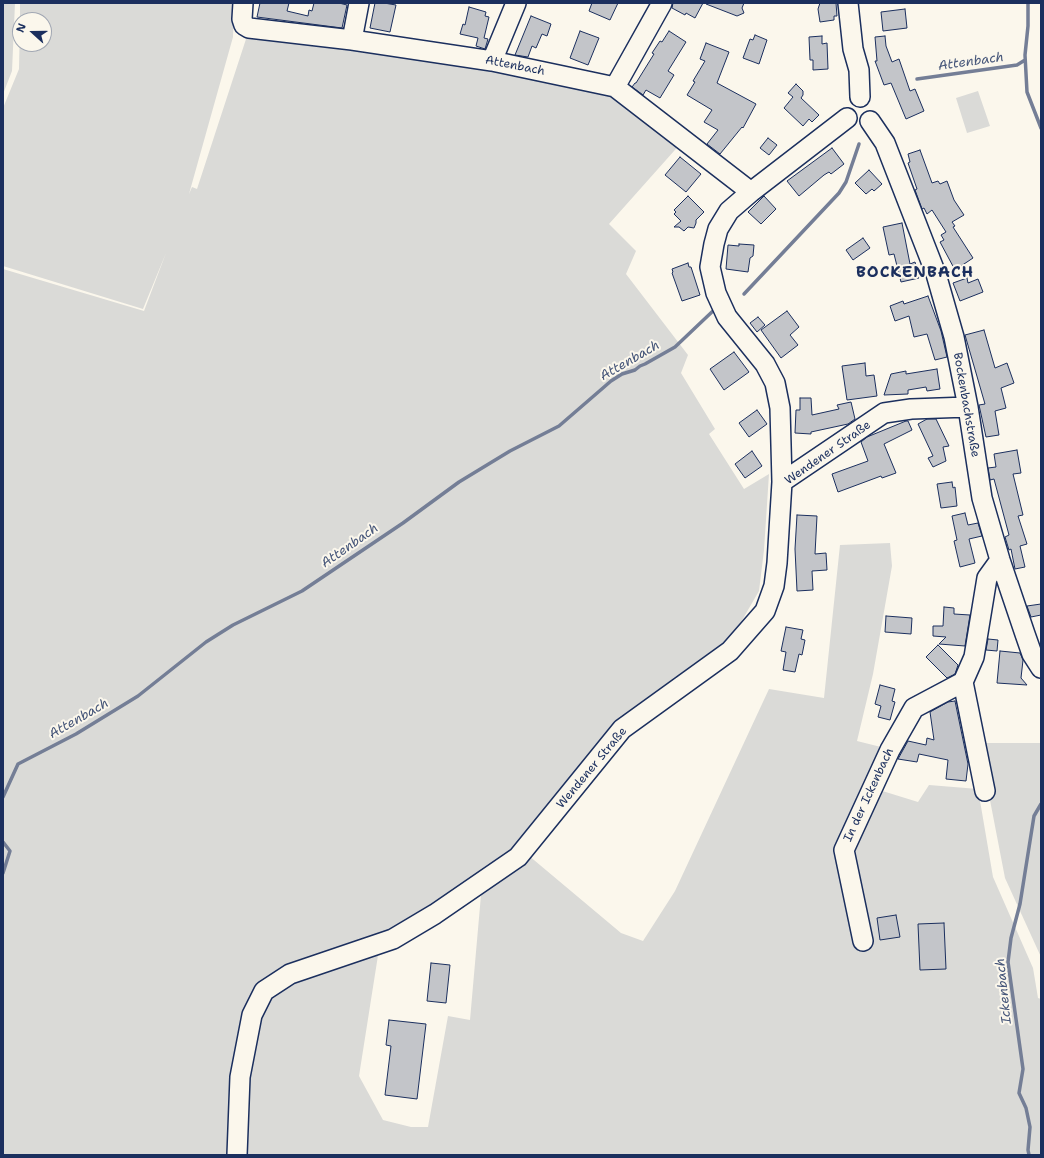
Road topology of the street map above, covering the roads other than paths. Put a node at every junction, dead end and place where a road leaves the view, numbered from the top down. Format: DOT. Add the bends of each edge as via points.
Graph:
graph roads {
  1 [pos="243,3"];
  2 [pos="359,3"];
  3 [pos="516,3"];
  4 [pos="662,3"];
  5 [pos="848,3"];
  6 [pos="352,40"];
  7 [pos="492,61"];
  8 [pos="615,87"];
  9 [pos="860,97"];
  10 [pos="847,118"];
  11 [pos="870,121"];
  12 [pos="751,192"];
  13 [pos="968,406"];
  14 [pos="782,482"];
  15 [pos="1000,560"];
  16 [pos="1041,668"];
  17 [pos="963,682"];
  18 [pos="985,791"];
  19 [pos="863,941"];
  20 [pos="237,1155"];
  1 -- 6 [label="street, Attenbach" via="242,19 244,25 249,28"];
  2 -- 6 [label="street"];
  3 -- 7 [label="street"];
  4 -- 8 [label="street"];
  5 -- 9 [label="street" via="859,70"];
  6 -- 7 [label="street, Attenbach"];
  7 -- 8 [label="street, Attenbach"];
  8 -- 12 [label="street, Attenbach"];
  9 -- 10 [label="street" via="850,100 847,104"];
  9 -- 11 [label="street" via="872,104 874,113"];
  10 -- 11 [label="street" via="858,126"];
  10 -- 12 [label="street"];
  11 -- 13 [label="street, Bockenbachstraße" via="885,143 936,274 954,337"];
  12 -- 14 [label="street" via="729,211 718,229 710,267 716,293 727,317 765,364 775,383 780,408"];
  13 -- 14 [label="street, Wendener Straße" via="884,413"];
  13 -- 15 [label="street, Bockenbachstraße" via="982,498"];
  14 -- 20 [label="street, Wendener Straße" via="774,586 765,611 730,651 622,729 518,857 435,914 393,939 290,974 264,991 252,1015 240,1077"];
  15 -- 16 [label="street, Bockenbachstraße" via="1032,654"];
  15 -- 17 [label="street" via="988,578 974,657"];
  17 -- 18 [label="street"];
  17 -- 19 [label="street, In der Ickenbach" via="914,708 890,750 844,850"];
}
